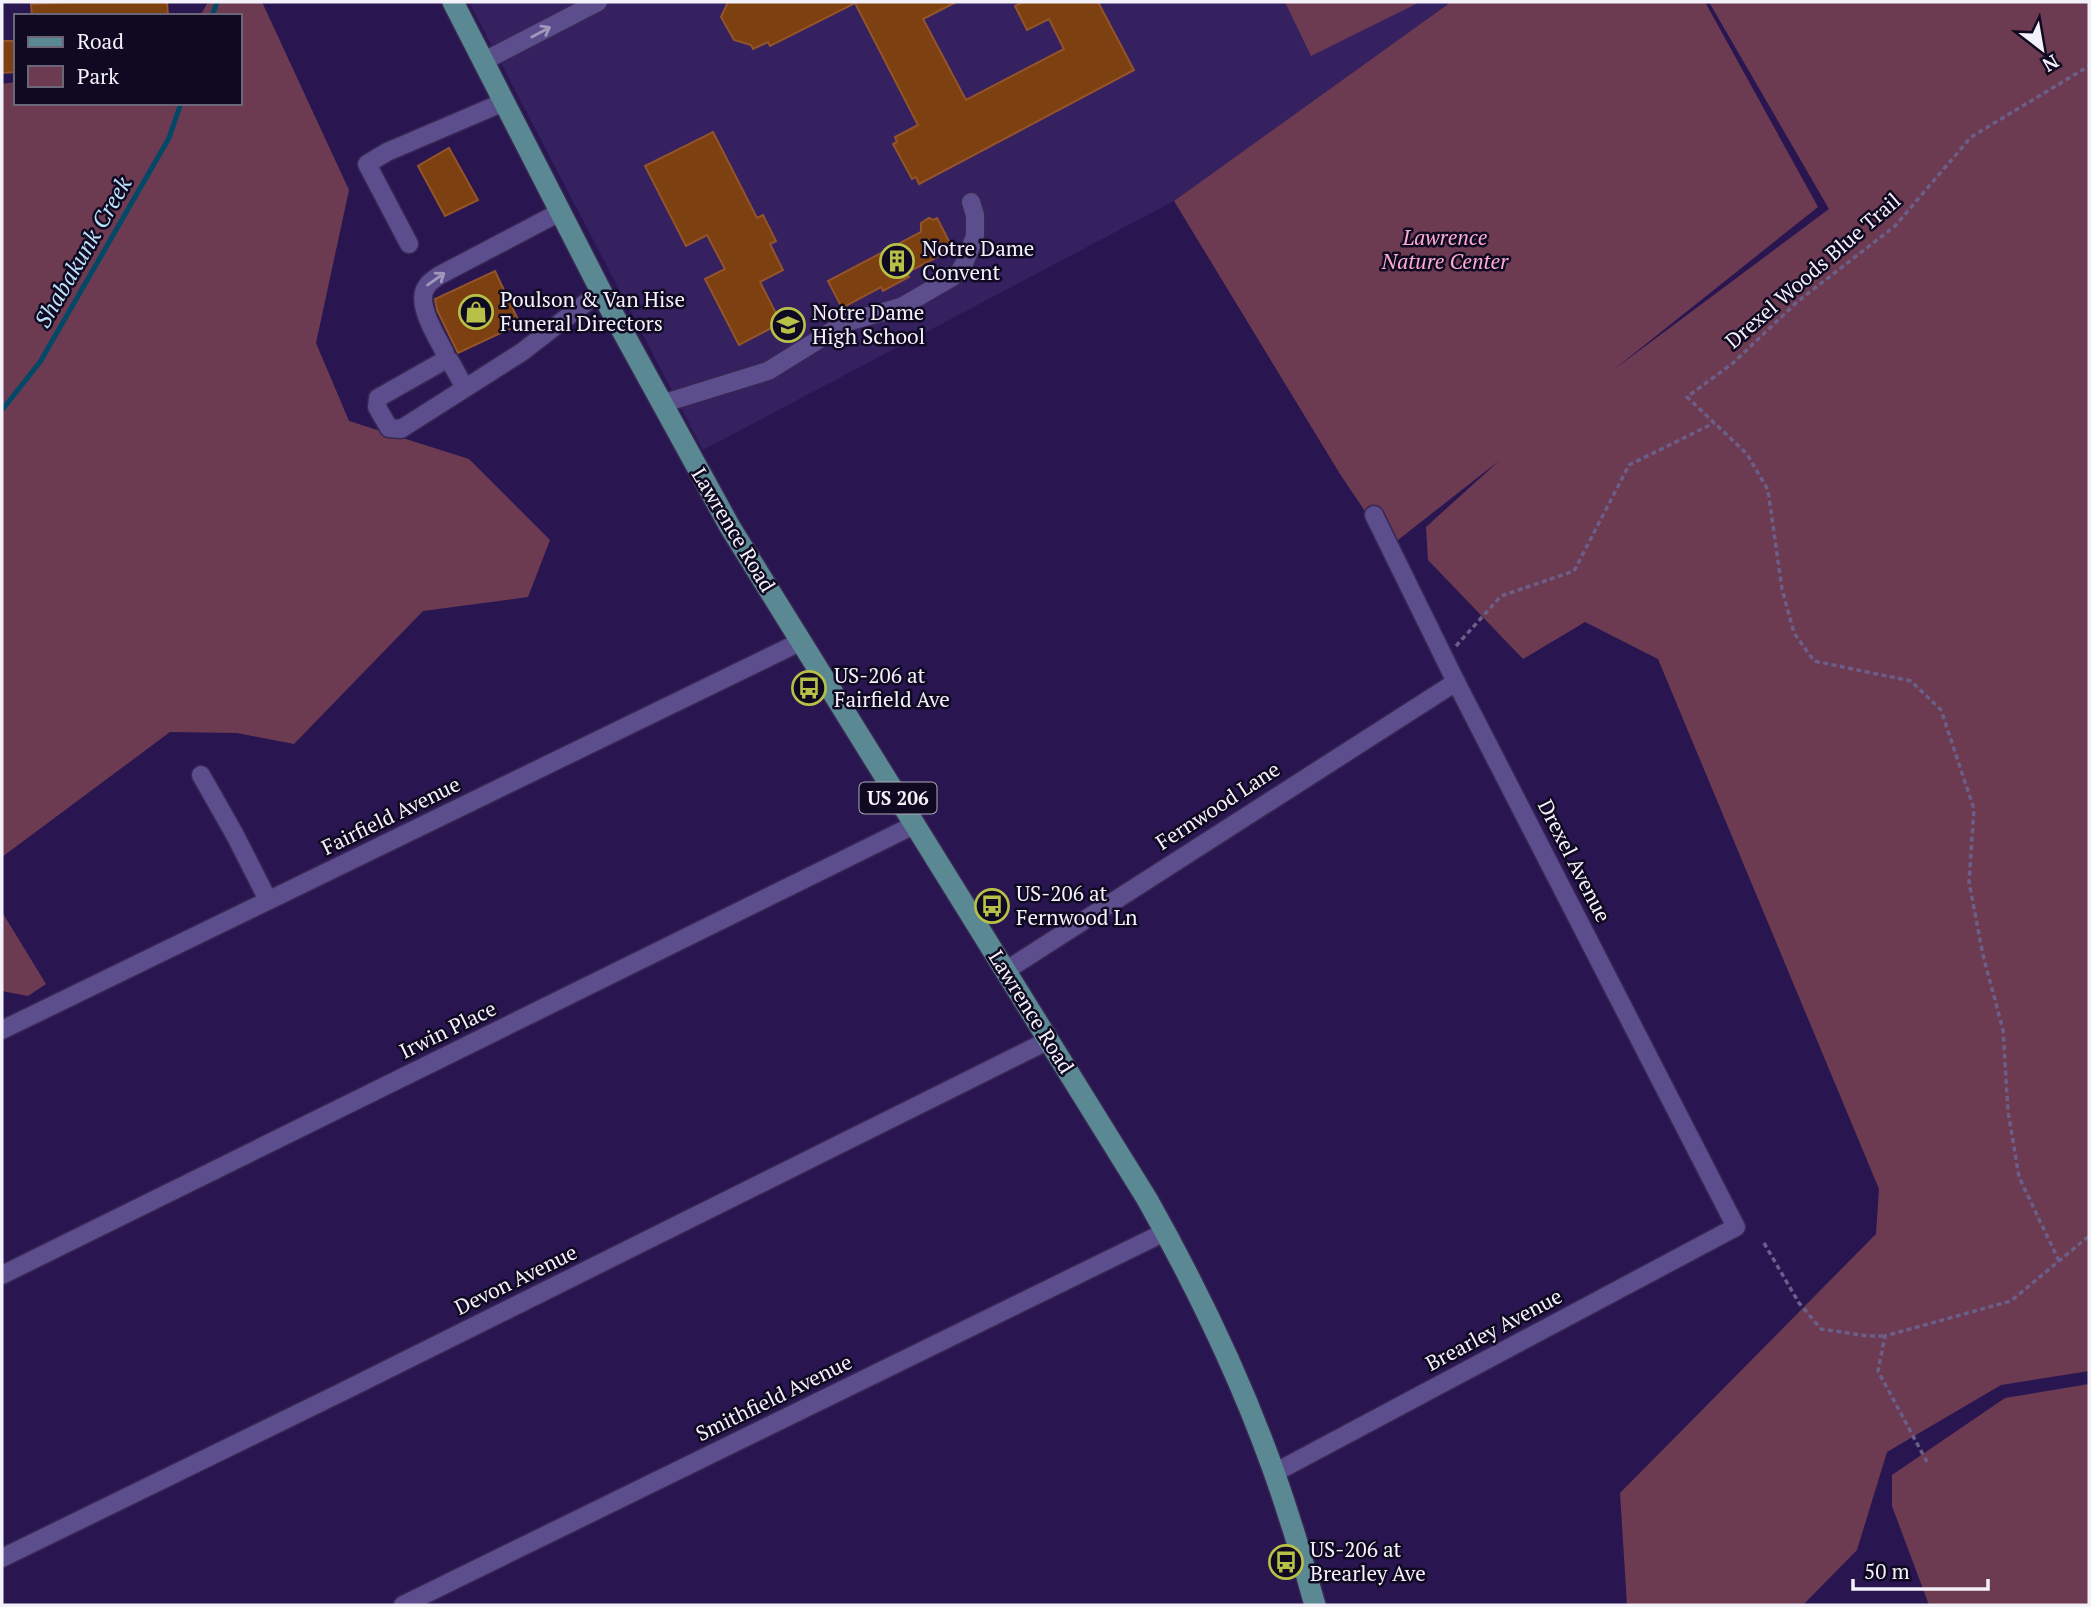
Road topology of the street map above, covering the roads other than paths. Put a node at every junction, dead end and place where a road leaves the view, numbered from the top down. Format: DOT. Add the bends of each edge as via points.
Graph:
graph roads {
  1 [pos="453,2"];
  2 [pos="598,2"];
  3 [pos="484,61"];
  4 [pos="504,102"];
  5 [pos="971,202"];
  6 [pos="560,212"];
  7 [pos="409,244"];
  8 [pos="601,291"];
  9 [pos="445,360"];
  10 [pos="464,388"];
  11 [pos="661,404"];
  12 [pos="1374,515"];
  13 [pos="800,642"];
  14 [pos="1456,682"];
  15 [pos="201,775"];
  16 [pos="914,825"];
  17 [pos="268,900"];
  18 [pos="1005,971"];
  19 [pos="2,1030"];
  20 [pos="1049,1040"];
  21 [pos="1736,1227"];
  22 [pos="1165,1232"];
  23 [pos="2,1275"];
  24 [pos="1274,1473"];
  25 [pos="2,1558"];
  26 [pos="403,1605"];
  27 [pos="1315,1605"];
  1 -- 3 [label="main road, Lawrence Road / US 206"];
  3 -- 2 [label="street, one-way"];
  3 -- 4 [label="main road, Lawrence Road / US 206"];
  4 -- 6 [label="main road, Lawrence Road / US 206"];
  4 -- 7 [label="street" via="367,164"];
  5 -- 11 [label="street" via="975,236 964,264 951,278 901,307 847,322 768,371"];
  6 -- 8 [label="main road, Lawrence Road / US 206"];
  9 -- 6 [label="street, one-way" via="424,309 422,294 427,284"];
  8 -- 10 [label="street" via="522,352"];
  8 -- 11 [label="main road, Lawrence Road / US 206"];
  9 -- 10 [label="street" via="450,361"];
  9 -- 10 [label="street" via="378,398 377,407 388,428 401,429"];
  11 -- 13 [label="main road, Lawrence Road / US 206"];
  12 -- 14 [label="street, Drexel Avenue"];
  13 -- 16 [label="main road, Lawrence Road / US 206"];
  13 -- 17 [label="street, Fairfield Avenue"];
  14 -- 18 [label="street, Fernwood Lane"];
  14 -- 21 [label="street, Drexel Avenue"];
  15 -- 17 [label="street"];
  16 -- 18 [label="main road, Lawrence Road / US 206"];
  16 -- 23 [label="street, Irwin Place"];
  17 -- 19 [label="street, Fairfield Avenue"];
  18 -- 20 [label="main road, Lawrence Road / US 206"];
  20 -- 22 [label="main road, Lawrence Road / US 206"];
  20 -- 25 [label="street, Devon Avenue"];
  21 -- 24 [label="street, Brearley Avenue"];
  22 -- 24 [label="main road, Lawrence Road / US 206" via="1236,1376"];
  22 -- 26 [label="street, Smithfield Avenue"];
  24 -- 27 [label="main road, Lawrence Road / US 206"];
}
